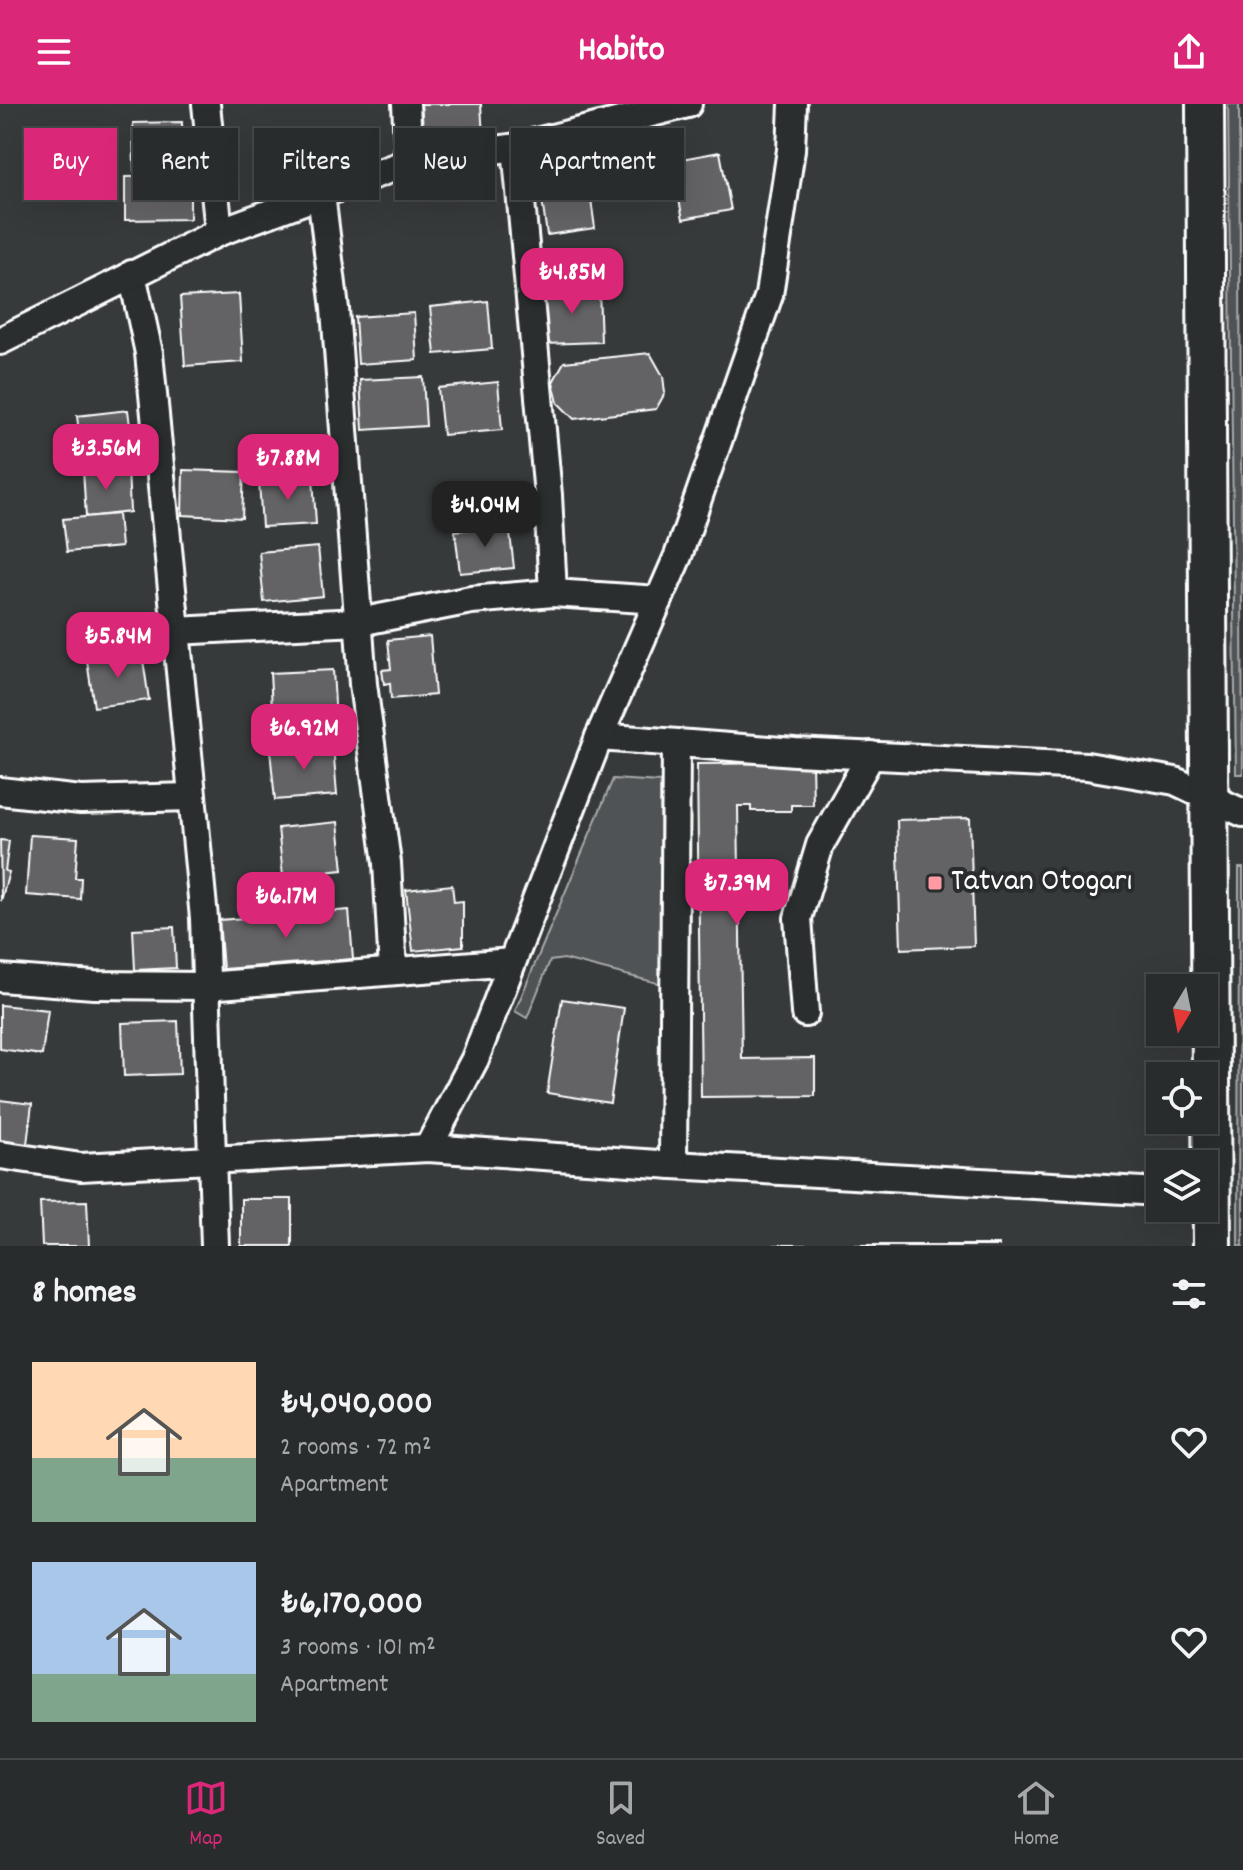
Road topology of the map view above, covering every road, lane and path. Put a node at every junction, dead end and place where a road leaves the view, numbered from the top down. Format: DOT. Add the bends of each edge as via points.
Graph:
graph roads {
  1 [pos="206,104"];
  2 [pos="406,104"];
  3 [pos="688,104"];
  4 [pos="793,104"];
  5 [pos="1205,104"];
  6 [pos="588,117"];
  7 [pos="407,128"];
  8 [pos="562,128"];
  9 [pos="305,200"];
  10 [pos="322,200"];
  11 [pos="521,200"];
  12 [pos="219,232"];
  13 [pos="132,274"];
  14 [pos="0,341"];
  15 [pos="553,593"];
  16 [pos="659,600"];
  17 [pos="359,622"];
  18 [pos="175,631"];
  19 [pos="599,737"];
  20 [pos="676,743"];
  21 [pos="871,755"];
  22 [pos="0,791"];
  23 [pos="1212,796"];
  24 [pos="191,797"];
  25 [pos="1243,813"];
  26 [pos="512,962"];
  27 [pos="393,971"];
  28 [pos="0,978"];
  29 [pos="206,986"];
  30 [pos="805,1013"];
  31 [pos="428,1148"];
  32 [pos="1208,1150"];
  33 [pos="0,1155"];
  34 [pos="211,1160"];
  35 [pos="673,1165"];
  36 [pos="1146,1191"];
  37 [pos="1210,1222"];
  38 [pos="215,1246"];
  39 [pos="1212,1246"];
  1 -- 12 [label="street"];
  2 -- 7 [label="street"];
  3 -- 6 [label="street"];
  4 -- 16 [label="street" via="769,295"];
  5 -- 23 [label="highway"];
  6 -- 8 [label="street"];
  9 -- 12 [label="street"];
  10 -- 17 [label="street"];
  11 -- 15 [label="street"];
  12 -- 13 [label="street"];
  13 -- 14 [label="street"];
  13 -- 18 [label="street" via="149,353"];
  15 -- 16 [label="street"];
  15 -- 17 [label="street" via="471,600"];
  16 -- 19 [label="street"];
  17 -- 18 [label="street"];
  17 -- 27 [label="street" via="387,863"];
  18 -- 24 [label="street"];
  19 -- 20 [label="street"];
  19 -- 26 [label="street"];
  20 -- 21 [label="street"];
  20 -- 35 [label="street"];
  21 -- 23 [label="street" via="1087,766 1175,781"];
  21 -- 30 [label="street" via="820,845 798,918"];
  22 -- 24 [label="street" via="81,800"];
  23 -- 25 [label="street"];
  23 -- 32 [label="highway"];
  24 -- 29 [label="street"];
  26 -- 27 [label="street"];
  26 -- 31 [label="street" via="475,1059"];
  27 -- 29 [label="street"];
  28 -- 29 [label="street"];
  29 -- 34 [label="street"];
  31 -- 34 [label="street"];
  31 -- 35 [label="street"];
  33 -- 34 [label="street" via="81,1167"];
  34 -- 38 [label="street"];
  35 -- 36 [label="street"];
  37 -- 39 [label="highway"];
}
